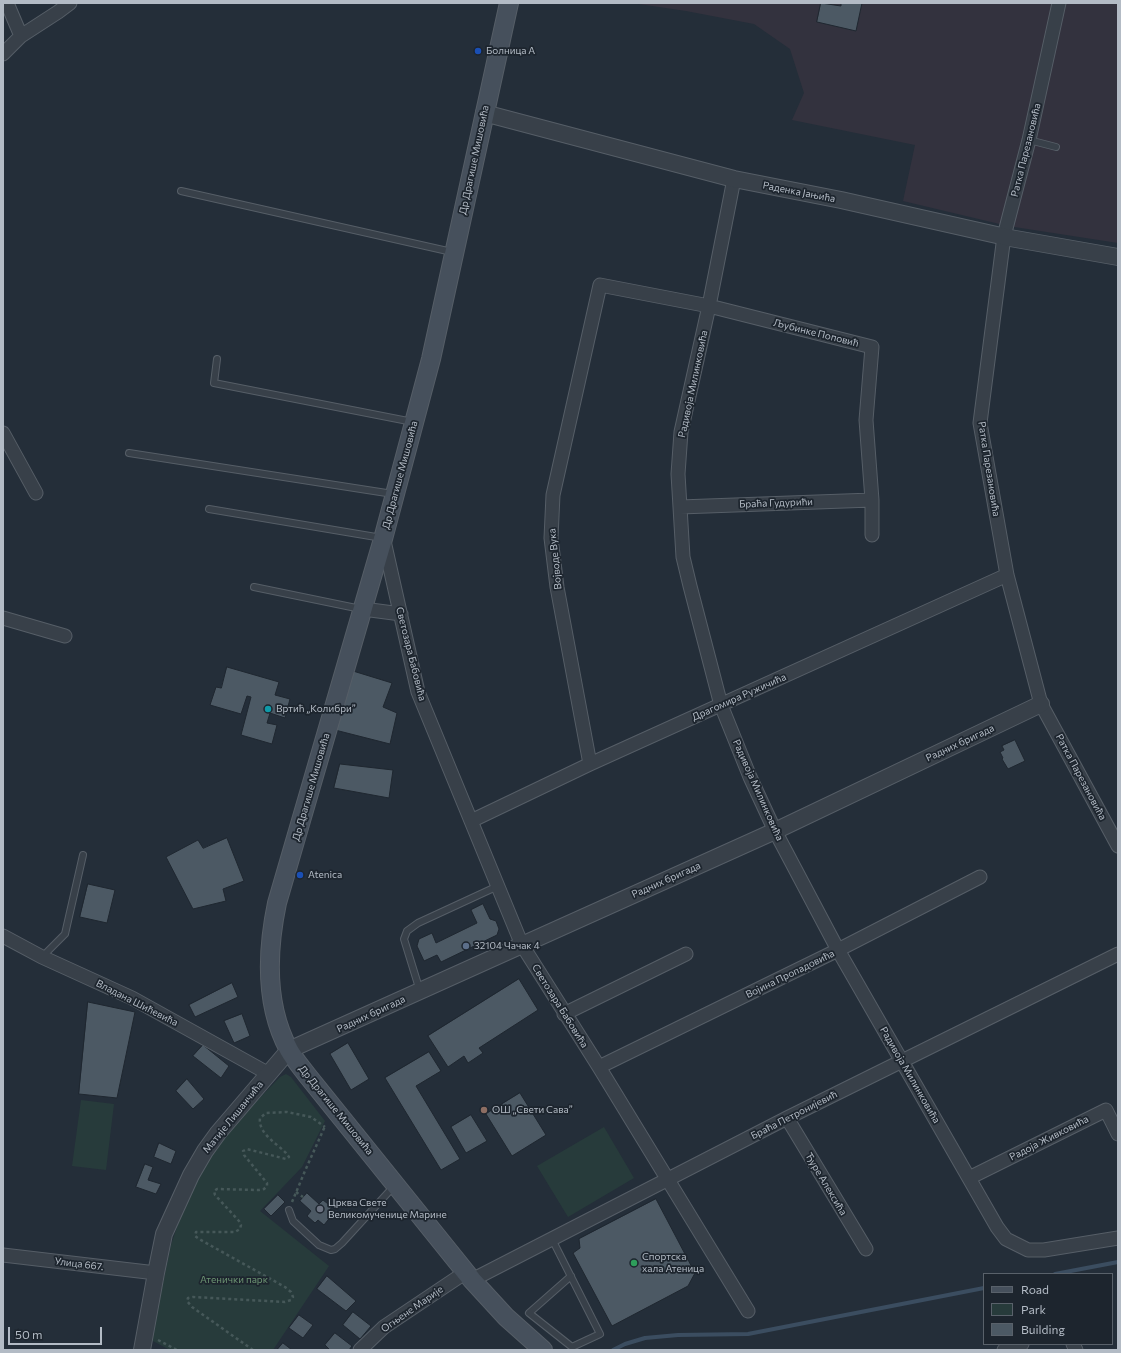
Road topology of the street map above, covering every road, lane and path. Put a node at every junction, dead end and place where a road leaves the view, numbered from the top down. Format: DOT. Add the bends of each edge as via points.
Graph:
graph roads {
  1 [pos="7,3"];
  2 [pos="70,3"];
  3 [pos="508,3"];
  4 [pos="1059,3"];
  5 [pos="21,36"];
  6 [pos="3,54"];
  7 [pos="484,113"];
  8 [pos="1029,140"];
  9 [pos="1056,147"];
  10 [pos="734,179"];
  11 [pos="181,191"];
  12 [pos="1004,236"];
  13 [pos="454,252"];
  14 [pos="1118,257"];
  15 [pos="600,285"];
  16 [pos="709,306"];
  17 [pos="217,359"];
  18 [pos="414,422"];
  19 [pos="3,433"];
  20 [pos="129,453"];
  21 [pos="36,493"];
  22 [pos="395,494"];
  23 [pos="872,500"];
  24 [pos="680,506"];
  25 [pos="209,509"];
  26 [pos="872,535"];
  27 [pos="383,539"];
  28 [pos="1008,575"];
  29 [pos="254,587"];
  30 [pos="363,609"];
  31 [pos="401,614"];
  32 [pos="3,618"];
  33 [pos="65,636"];
  34 [pos="1041,704"];
  35 [pos="721,705"];
  36 [pos="590,764"];
  37 [pos="471,820"];
  38 [pos="775,831"];
  39 [pos="1118,846"];
  40 [pos="83,855"];
  41 [pos="980,877"];
  42 [pos="498,886"];
  43 [pos="3,936"];
  44 [pos="522,945"];
  45 [pos="838,950"];
  46 [pos="686,954"];
  47 [pos="1118,954"];
  48 [pos="42,957"];
  49 [pos="420,991"];
  50 [pos="564,1014"];
  51 [pos="289,1050"];
  52 [pos="902,1061"];
  53 [pos="599,1067"];
  54 [pos="268,1074"];
  55 [pos="787,1118"];
  56 [pos="1118,1134"];
  57 [pos="969,1178"];
  58 [pos="667,1180"];
  59 [pos="396,1184"];
  60 [pos="296,1192"];
  61 [pos="303,1197"];
  62 [pos="289,1210"];
  63 [pos="1118,1238"];
  64 [pos="552,1239"];
  65 [pos="866,1249"];
  66 [pos="3,1255"];
  67 [pos="156,1273"];
  68 [pos="469,1276"];
  69 [pos="571,1276"];
  70 [pos="748,1311"];
  71 [pos="145,1334"];
  72 [pos="1019,1345"];
  73 [pos="142,1350"];
  74 [pos="177,1350"];
  75 [pos="253,1350"];
  76 [pos="360,1350"];
  77 [pos="543,1350"];
  78 [pos="1004,1350"];
  1 -- 5 [label="street"];
  2 -- 5 [label="street"];
  3 -- 7 [label="main road, Др Драгише Мишовића"];
  4 -- 8 [label="street, Ратка Парезановића"];
  5 -- 6 [label="street"];
  7 -- 10 [label="street, Раденка Јањића"];
  7 -- 13 [label="main road, Др Драгише Мишовића"];
  8 -- 9 [label="lane"];
  8 -- 12 [label="street, Ратка Парезановића"];
  10 -- 12 [label="street, Раденка Јањића"];
  10 -- 16 [label="street, Радивоја Милинковића"];
  11 -- 13 [label="lane"];
  12 -- 14 [label="street, Раденка Јањића"];
  12 -- 28 [label="street, Ратка Парезановића" via="980,422"];
  13 -- 18 [label="main road, Др Драгише Мишовића" via="431,359"];
  15 -- 16 [label="street, Љубинке Поповић"];
  15 -- 36 [label="street, Војводе Вука" via="553,495 551,538 557,587"];
  16 -- 23 [label="street, Љубинке Поповић" via="872,347 866,420"];
  16 -- 24 [label="street, Радивоја Милинковића" via="681,432 678,474"];
  17 -- 18 [label="lane" via="214,383"];
  18 -- 22 [label="main road, Др Драгише Мишовића"];
  19 -- 21 [label="street"];
  20 -- 22 [label="lane"];
  22 -- 27 [label="main road, Др Драгише Мишовића"];
  23 -- 24 [label="street, Браћа Гудурићи"];
  23 -- 26 [label="street, Љубинке Поповић"];
  24 -- 35 [label="street, Радивоја Милинковића" via="683,557"];
  25 -- 27 [label="lane"];
  27 -- 30 [label="main road, Др Драгише Мишовића"];
  27 -- 31 [label="street, Светозара Бабовића"];
  28 -- 34 [label="street, Ратка Парезановића"];
  28 -- 35 [label="street, Драгомира Ружичића"];
  29 -- 30 [label="lane"];
  30 -- 31 [label="street"];
  30 -- 51 [label="main road, Др Драгише Мишовића" via="273,922 270,951 271,986 277,1016"];
  31 -- 37 [label="street, Светозара Бабовића" via="418,692"];
  32 -- 33 [label="street"];
  34 -- 38 [label="street, Радних бригада"];
  34 -- 39 [label="street, Ратка Парезановића"];
  35 -- 36 [label="street, Драгомира Ружичића"];
  35 -- 38 [label="street, Радивоја Милинковића"];
  36 -- 37 [label="street, Драгомира Ружичића"];
  37 -- 42 [label="street, Светозара Бабовића"];
  38 -- 44 [label="street, Радних бригада"];
  38 -- 45 [label="street, Радивоја Милинковића"];
  40 -- 48 [label="lane" via="65,934"];
  41 -- 45 [label="street, Војина Пропадовића"];
  42 -- 44 [label="street, Светозара Бабовића"];
  42 -- 49 [label="lane" via="418,923 407,931 404,939"];
  43 -- 48 [label="street, Владана Шићевића"];
  44 -- 49 [label="street, Радних бригада"];
  44 -- 50 [label="street, Светозара Бабовића"];
  45 -- 52 [label="street, Радивоја Милинковића"];
  45 -- 53 [label="street, Војина Пропадовића"];
  46 -- 50 [label="street"];
  47 -- 52 [label="street, Браћа Петронијевић"];
  48 -- 54 [label="street, Владана Шићевића" via="132,998"];
  49 -- 51 [label="street, Радних бригада"];
  50 -- 53 [label="street, Светозара Бабовића"];
  51 -- 54 [label="street, Матије Лишанчића"];
  51 -- 59 [label="main road, Др Драгише Мишовића"];
  52 -- 55 [label="street, Браћа Петронијевић"];
  52 -- 57 [label="street, Радивоја Милинковића"];
  53 -- 58 [label="street, Светозара Бабовића"];
  54 -- 67 [label="street, Матије Лишанчића" via="205,1150 164,1234"];
  55 -- 58 [label="street, Браћа Петронијевић"];
  55 -- 65 [label="street, Ђуре Алексића"];
  56 -- 57 [label="street, Радоја Живковића" via="1106,1110"];
  57 -- 63 [label="street, Радивоја Милинковића" via="1006,1239 1028,1250 1044,1250"];
  58 -- 64 [label="street, Браћа Петронијевић"];
  58 -- 70 [label="street, Светозара Бабовића"];
  59 -- 62 [label="lane" via="342,1243 331,1250 319,1244 293,1221"];
  59 -- 68 [label="main road, Др Драгише Мишовића"];
  60 -- 61 [label="path"];
  60 -- 62 [label="path"];
  60 -- 75 [label="path" via="325,1127 311,1117 287,1112 266,1113 260,1118 261,1129 289,1157 286,1159 246,1149 243,1151 267,1186 259,1190 217,1189 214,1191 215,1196 239,1221 240,1229 235,1232 196,1232 199,1239 285,1287 294,1297 285,1302 188,1298 187,1301 192,1307"];
  64 -- 68 [label="street, Браћа Петронијевић"];
  64 -- 69 [label="lane"];
  66 -- 67 [label="street, Улица 667."];
  67 -- 71 [label="street, Матије Лишанчића"];
  68 -- 76 [label="street, Огњене Марије" via="384,1327"];
  68 -- 77 [label="main road, Др Драгише Мишовића" via="506,1317"];
  69 -- 69 [label="lane" via="600,1334 572,1347 529,1314"];
  71 -- 73 [label="street, Матије Лишанчића"];
  71 -- 74 [label="path"];
  72 -- 78 [label="street"];
}
